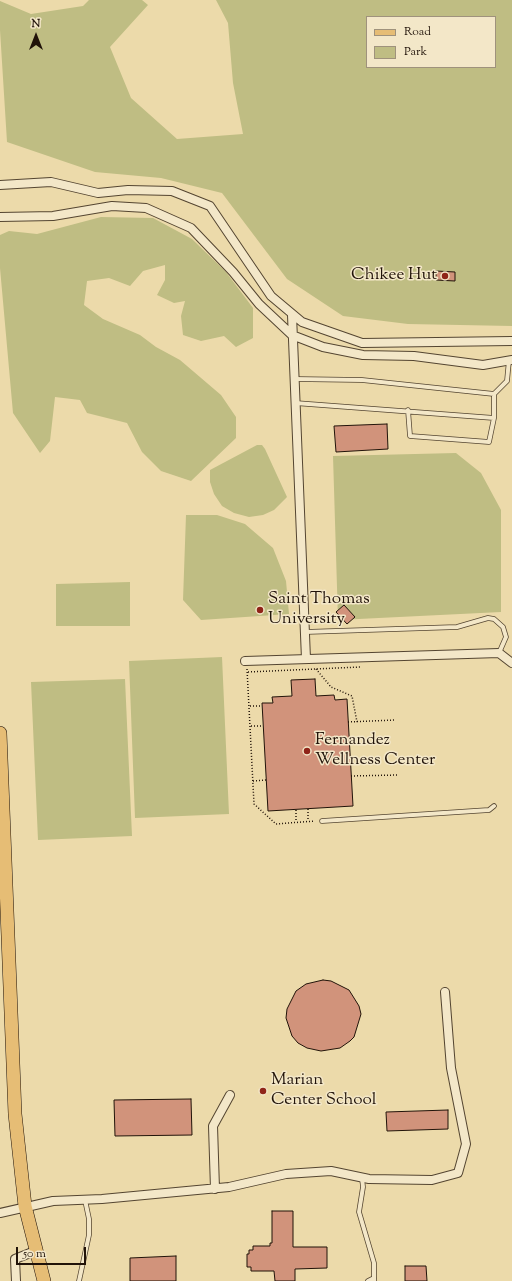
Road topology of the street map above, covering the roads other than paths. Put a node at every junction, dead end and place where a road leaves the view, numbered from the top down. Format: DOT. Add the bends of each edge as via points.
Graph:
graph roads {
  1 [pos="0,185"];
  2 [pos="98,193"];
  3 [pos="99,207"];
  4 [pos="0,217"];
  5 [pos="292,315"];
  6 [pos="292,335"];
  7 [pos="512,341"];
  8 [pos="510,360"];
  9 [pos="294,379"];
  10 [pos="494,394"];
  11 [pos="295,403"];
  12 [pos="408,410"];
  13 [pos="494,418"];
  14 [pos="304,632"];
  15 [pos="499,653"];
  16 [pos="306,659"];
  17 [pos="245,661"];
  18 [pos="512,663"];
  19 [pos="0,733"];
  20 [pos="0,737"];
  21 [pos="494,806"];
  22 [pos="322,821"];
  23 [pos="446,992"];
  24 [pos="230,1095"];
  25 [pos="362,1177"];
  26 [pos="216,1188"];
  27 [pos="85,1200"];
  28 [pos="24,1206"];
  29 [pos="0,1213"];
  30 [pos="35,1251"];
  31 [pos="374,1280"];
  32 [pos="16,1281"];
  33 [pos="44,1281"];
  34 [pos="79,1281"];
  35 [pos="368,1281"];
  1 -- 2 [label="street" via="51,182"];
  2 -- 3 [label="street"];
  2 -- 5 [label="street" via="128,190 172,191 210,206 271,296"];
  3 -- 4 [label="street" via="53,216"];
  3 -- 6 [label="street" via="146,208 191,228 259,304"];
  5 -- 6 [label="street"];
  5 -- 7 [label="street" via="302,322 362,343"];
  6 -- 8 [label="street" via="323,347 363,355 414,356 483,365"];
  6 -- 9 [label="street"];
  8 -- 10 [label="lane" via="507,382"];
  9 -- 10 [label="lane" via="362,380"];
  9 -- 11 [label="street"];
  10 -- 13 [label="lane"];
  11 -- 12 [label="lane"];
  11 -- 14 [label="street"];
  12 -- 13 [label="lane"];
  12 -- 13 [label="lane" via="410,436 489,442"];
  14 -- 15 [label="lane" via="457,627 488,618 494,619 503,627 506,637"];
  14 -- 16 [label="street"];
  15 -- 16 [label="street"];
  15 -- 18 [label="street"];
  16 -- 17 [label="street"];
  19 -- 20 [label="main road"];
  20 -- 28 [label="main road" via="12,1068"];
  21 -- 22 [label="lane" via="489,810"];
  23 -- 25 [label="street" via="451,1068 466,1144 458,1173 432,1180"];
  24 -- 26 [label="street" via="213,1126"];
  25 -- 26 [label="street" via="330,1171 286,1174"];
  25 -- 31 [label="lane" via="359,1212 374,1263"];
  26 -- 27 [label="street"];
  27 -- 28 [label="street" via="53,1201"];
  27 -- 34 [label="lane" via="89,1235"];
  28 -- 29 [label="street"];
  28 -- 30 [label="main road"];
  30 -- 32 [label="street" via="15,1258"];
  30 -- 33 [label="main road"];
  31 -- 35 [label="lane"];
}
